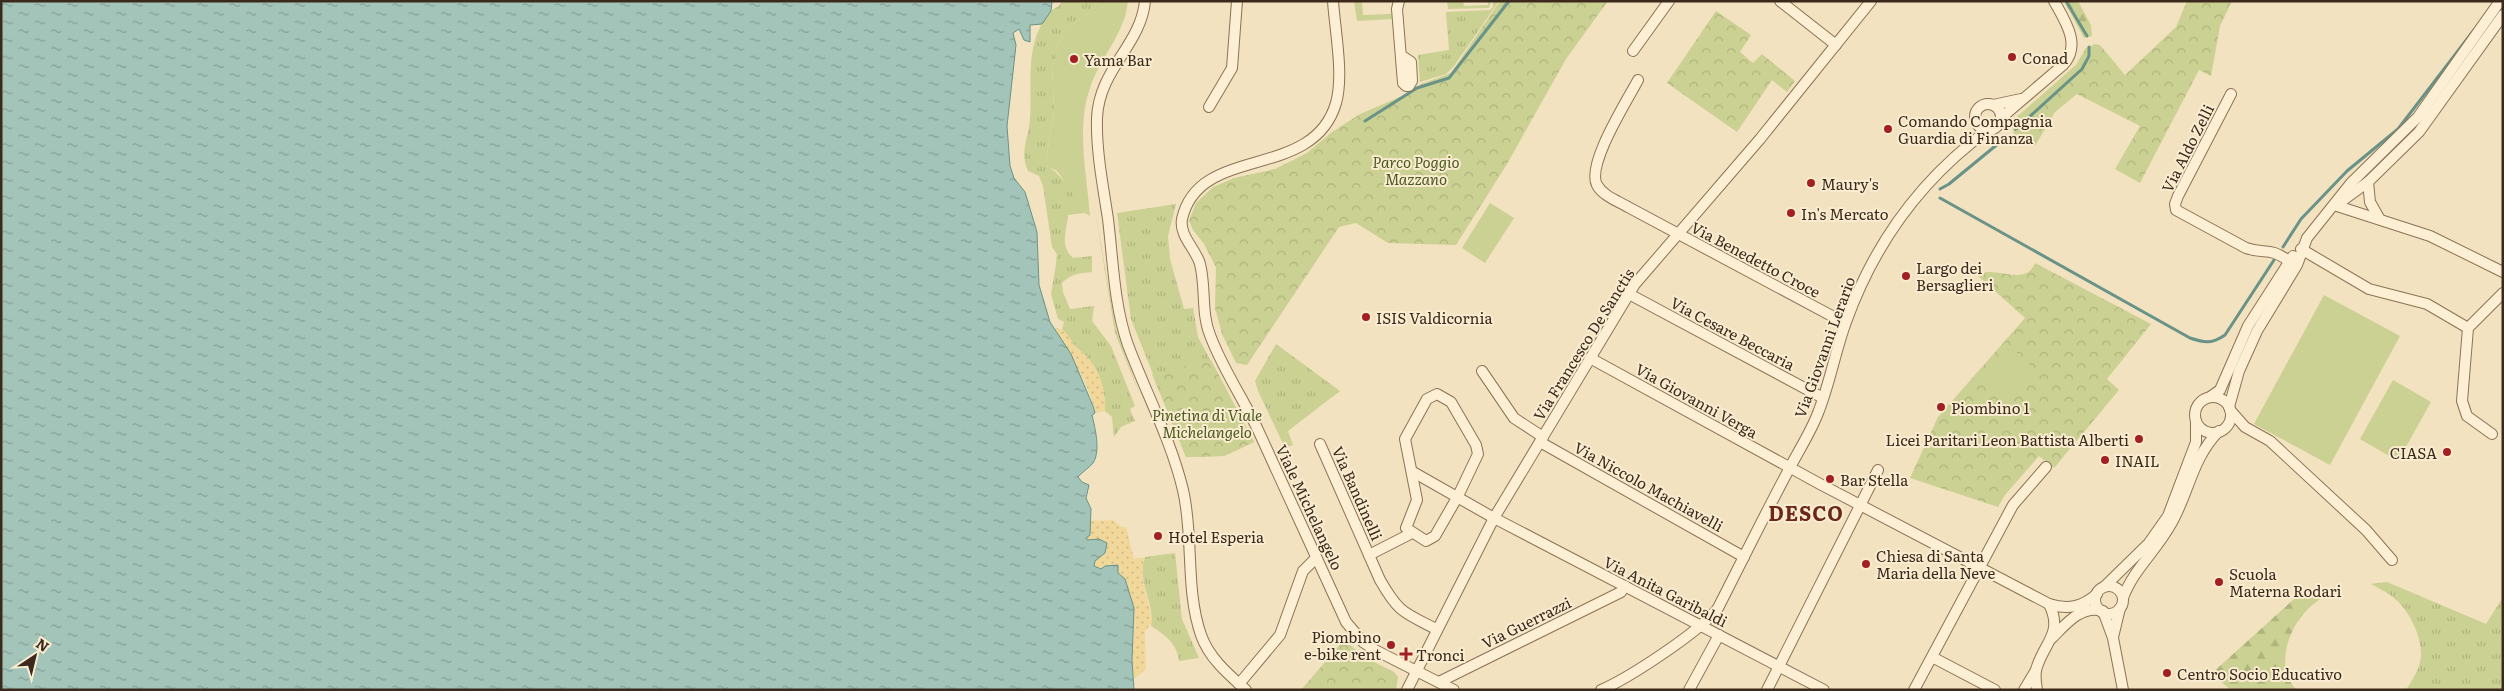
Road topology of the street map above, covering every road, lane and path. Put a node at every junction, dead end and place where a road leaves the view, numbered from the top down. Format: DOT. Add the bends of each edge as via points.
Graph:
graph roads {
  1 [pos="1145,1"];
  2 [pos="1237,1"];
  3 [pos="1333,1"];
  4 [pos="1399,1"];
  5 [pos="1669,1"];
  6 [pos="1780,1"];
  7 [pos="1871,1"];
  8 [pos="2054,1"];
  9 [pos="2500,1"];
  10 [pos="2503,15"];
  11 [pos="1836,45"];
  12 [pos="1633,51"];
  13 [pos="1402,56"];
  14 [pos="1638,80"];
  15 [pos="2231,94"];
  16 [pos="2022,99"];
  17 [pos="1993,105"];
  18 [pos="1209,107"];
  19 [pos="2000,118"];
  20 [pos="1976,122"];
  21 [pos="1988,130"];
  22 [pos="1966,146"];
  23 [pos="2368,182"];
  24 [pos="2334,206"];
  25 [pos="2379,218"];
  26 [pos="1678,235"];
  27 [pos="2301,249"];
  28 [pos="2289,261"];
  29 [pos="2503,272"];
  30 [pos="2503,293"];
  31 [pos="1629,294"];
  32 [pos="1845,323"];
  33 [pos="2468,328"];
  34 [pos="1590,358"];
  35 [pos="1482,371"];
  36 [pos="2210,397"];
  37 [pos="1823,398"];
  38 [pos="2230,409"];
  39 [pos="2196,421"];
  40 [pos="2245,427"];
  41 [pos="2222,429"];
  42 [pos="2492,434"];
  43 [pos="1542,439"];
  44 [pos="1320,444"];
  45 [pos="2046,467"];
  46 [pos="1789,468"];
  47 [pos="1878,470"];
  48 [pos="1413,472"];
  49 [pos="1458,496"];
  50 [pos="1860,506"];
  51 [pos="1494,518"];
  52 [pos="1412,533"];
  53 [pos="1369,555"];
  54 [pos="1744,557"];
  55 [pos="1316,558"];
  56 [pos="2392,560"];
  57 [pos="1978,567"];
  58 [pos="1624,586"];
  59 [pos="2100,590"];
  60 [pos="2121,603"];
  61 [pos="2049,604"];
  62 [pos="2101,611"];
  63 [pos="1700,626"];
  64 [pos="1436,629"];
  65 [pos="1719,635"];
  66 [pos="2052,638"];
  67 [pos="2113,638"];
  68 [pos="1932,657"];
  69 [pos="1778,666"];
  70 [pos="1416,670"];
  71 [pos="2036,670"];
  72 [pos="1439,682"];
  73 [pos="1242,687"];
  74 [pos="1407,690"];
  75 [pos="1454,690"];
  76 [pos="1602,690"];
  77 [pos="1689,690"];
  78 [pos="1767,690"];
  79 [pos="1824,690"];
  80 [pos="1914,690"];
  81 [pos="1995,690"];
  82 [pos="2024,690"];
  83 [pos="2036,690"];
  84 [pos="2123,690"];
  1 -- 73 [label="street" via="1139,26 1105,81 1097,115 1113,266 1122,327 1171,450 1184,492 1189,518 1193,604 1198,623 1210,653"];
  2 -- 18 [label="street" via="1232,68"];
  3 -- 55 [label="street, Viale Michelangelo" via="1338,93 1326,124 1300,148 1227,171 1208,182 1192,196 1182,225 1199,263 1210,335"];
  4 -- 13 [label="street"];
  5 -- 12 [label="street"];
  6 -- 11 [label="street"];
  7 -- 11 [label="street, Via Francesco De Sanctis"];
  8 -- 16 [label="street" via="2068,25 2072,40 2070,55 2063,65"];
  9 -- 24 [label="street" via="2418,117 2351,183"];
  10 -- 23 [label="street" via="2428,122"];
  11 -- 26 [label="street, Via Francesco De Sanctis"];
  14 -- 26 [label="street, Via Benedetto Croce" via="1597,161 1594,177 1605,194"];
  15 -- 28 [label="street, Via Aldo Zelli" via="2178,196 2176,210 2246,248 2272,250"];
  16 -- 17 [label="street"];
  16 -- 19 [label="street"];
  17 -- 19 [label="street"];
  17 -- 20 [label="street" via="1983,105 1978,109"];
  19 -- 21 [label="street" via="1996,127"];
  20 -- 21 [label="street"];
  20 -- 22 [label="street, Via Giovanni Lerario"];
  21 -- 22 [label="street, Via Giovanni Lerario"];
  22 -- 32 [label="street, Via Giovanni Lerario" via="1927,183 1902,214 1863,281"];
  23 -- 24 [label="street"];
  23 -- 25 [label="street" via="2370,202"];
  24 -- 25 [label="street"];
  24 -- 27 [label="street"];
  25 -- 29 [label="street" via="2430,236"];
  26 -- 31 [label="street, Via Francesco De Sanctis"];
  26 -- 32 [label="street, Via Benedetto Croce"];
  27 -- 28 [label="street"];
  27 -- 33 [label="street" via="2369,289 2428,304"];
  27 -- 38 [label="street" via="2296,265 2265,315 2242,363"];
  28 -- 36 [label="street" via="2248,326 2220,390"];
  30 -- 33 [label="street"];
  31 -- 34 [label="street, Via Francesco De Sanctis"];
  31 -- 37 [label="street, Via Cesare Beccaria"];
  32 -- 37 [label="street, Via Giovanni Lerario"];
  33 -- 42 [label="street" via="2462,401 2467,416"];
  34 -- 43 [label="street, Via Francesco De Sanctis"];
  34 -- 46 [label="street, Via Giovanni Verga"];
  35 -- 43 [label="street, Via Niccolo Machiavelli" via="1514,418"];
  36 -- 38 [label="street" via="2224,400"];
  36 -- 39 [label="street" via="2198,404"];
  37 -- 46 [label="street, Via Giovanni Lerario"];
  38 -- 40 [label="street"];
  38 -- 41 [label="street" via="2230,419"];
  39 -- 41 [label="street" via="2207,431"];
  39 -- 59 [label="street" via="2196,442 2168,516 2150,543"];
  40 -- 41 [label="street"];
  40 -- 56 [label="street" via="2270,441 2366,530"];
  41 -- 60 [label="street" via="2201,452 2173,521 2131,578"];
  43 -- 51 [label="street, Via Francesco De Sanctis"];
  43 -- 54 [label="street, Via Niccolo Machiavelli"];
  44 -- 53 [label="street, Via Bandinelli"];
  45 -- 57 [label="street" via="2013,505"];
  46 -- 50 [label="street, Via Giovanni Verga"];
  46 -- 54 [label="street, Via Giovanni Lerario"];
  47 -- 50 [label="street"];
  48 -- 49 [label="street, Via Anita Garibaldi"];
  48 -- 49 [label="street" via="1405,439 1427,399 1434,394 1441,396 1451,402 1478,450 1477,459"];
  48 -- 52 [label="street" via="1417,500 1406,524"];
  49 -- 51 [label="street, Via Anita Garibaldi"];
  49 -- 52 [label="street" via="1432,539 1426,541"];
  50 -- 57 [label="street, Via Giovanni Verga"];
  50 -- 69 [label="street"];
  51 -- 58 [label="street, Via Anita Garibaldi"];
  51 -- 64 [label="street, Via Francesco De Sanctis"];
  52 -- 53 [label="street, Via Bandinelli"];
  53 -- 64 [label="street, Via Bandinelli" via="1397,607"];
  54 -- 63 [label="street, Via Giovanni Lerario" via="1718,608"];
  55 -- 70 [label="street, Viale Michelangelo" via="1354,633 1375,650"];
  55 -- 73 [label="street" via="1303,571 1280,635"];
  57 -- 61 [label="street, Via Giovanni Verga"];
  57 -- 68 [label="street"];
  58 -- 63 [label="street, Via Anita Garibaldi"];
  58 -- 72 [label="street, Via Guerrazzi" via="1621,592"];
  59 -- 60 [label="street" via="2116,588"];
  59 -- 61 [label="street" via="2085,603 2073,607"];
  59 -- 62 [label="street" via="2096,602"];
  60 -- 62 [label="street" via="2113,612"];
  60 -- 67 [label="street"];
  61 -- 66 [label="street" via="2055,621"];
  62 -- 66 [label="street" via="2084,611 2073,617"];
  62 -- 67 [label="street"];
  63 -- 65 [label="street, Via Anita Garibaldi"];
  63 -- 76 [label="street, Via Giovanni Lerario" via="1626,678"];
  64 -- 70 [label="street, Via Francesco De Sanctis"];
  65 -- 69 [label="street, Via Anita Garibaldi"];
  65 -- 77 [label="street"];
  66 -- 71 [label="street"];
  67 -- 84 [label="street"];
  68 -- 80 [label="street"];
  68 -- 81 [label="street"];
  69 -- 78 [label="street"];
  69 -- 79 [label="street, Via Anita Garibaldi"];
  70 -- 72 [label="street, Viale Michelangelo"];
  70 -- 74 [label="street, Via Francesco De Sanctis"];
  71 -- 82 [label="street"];
  71 -- 83 [label="street"];
  72 -- 75 [label="street, Viale Michelangelo"];
}
